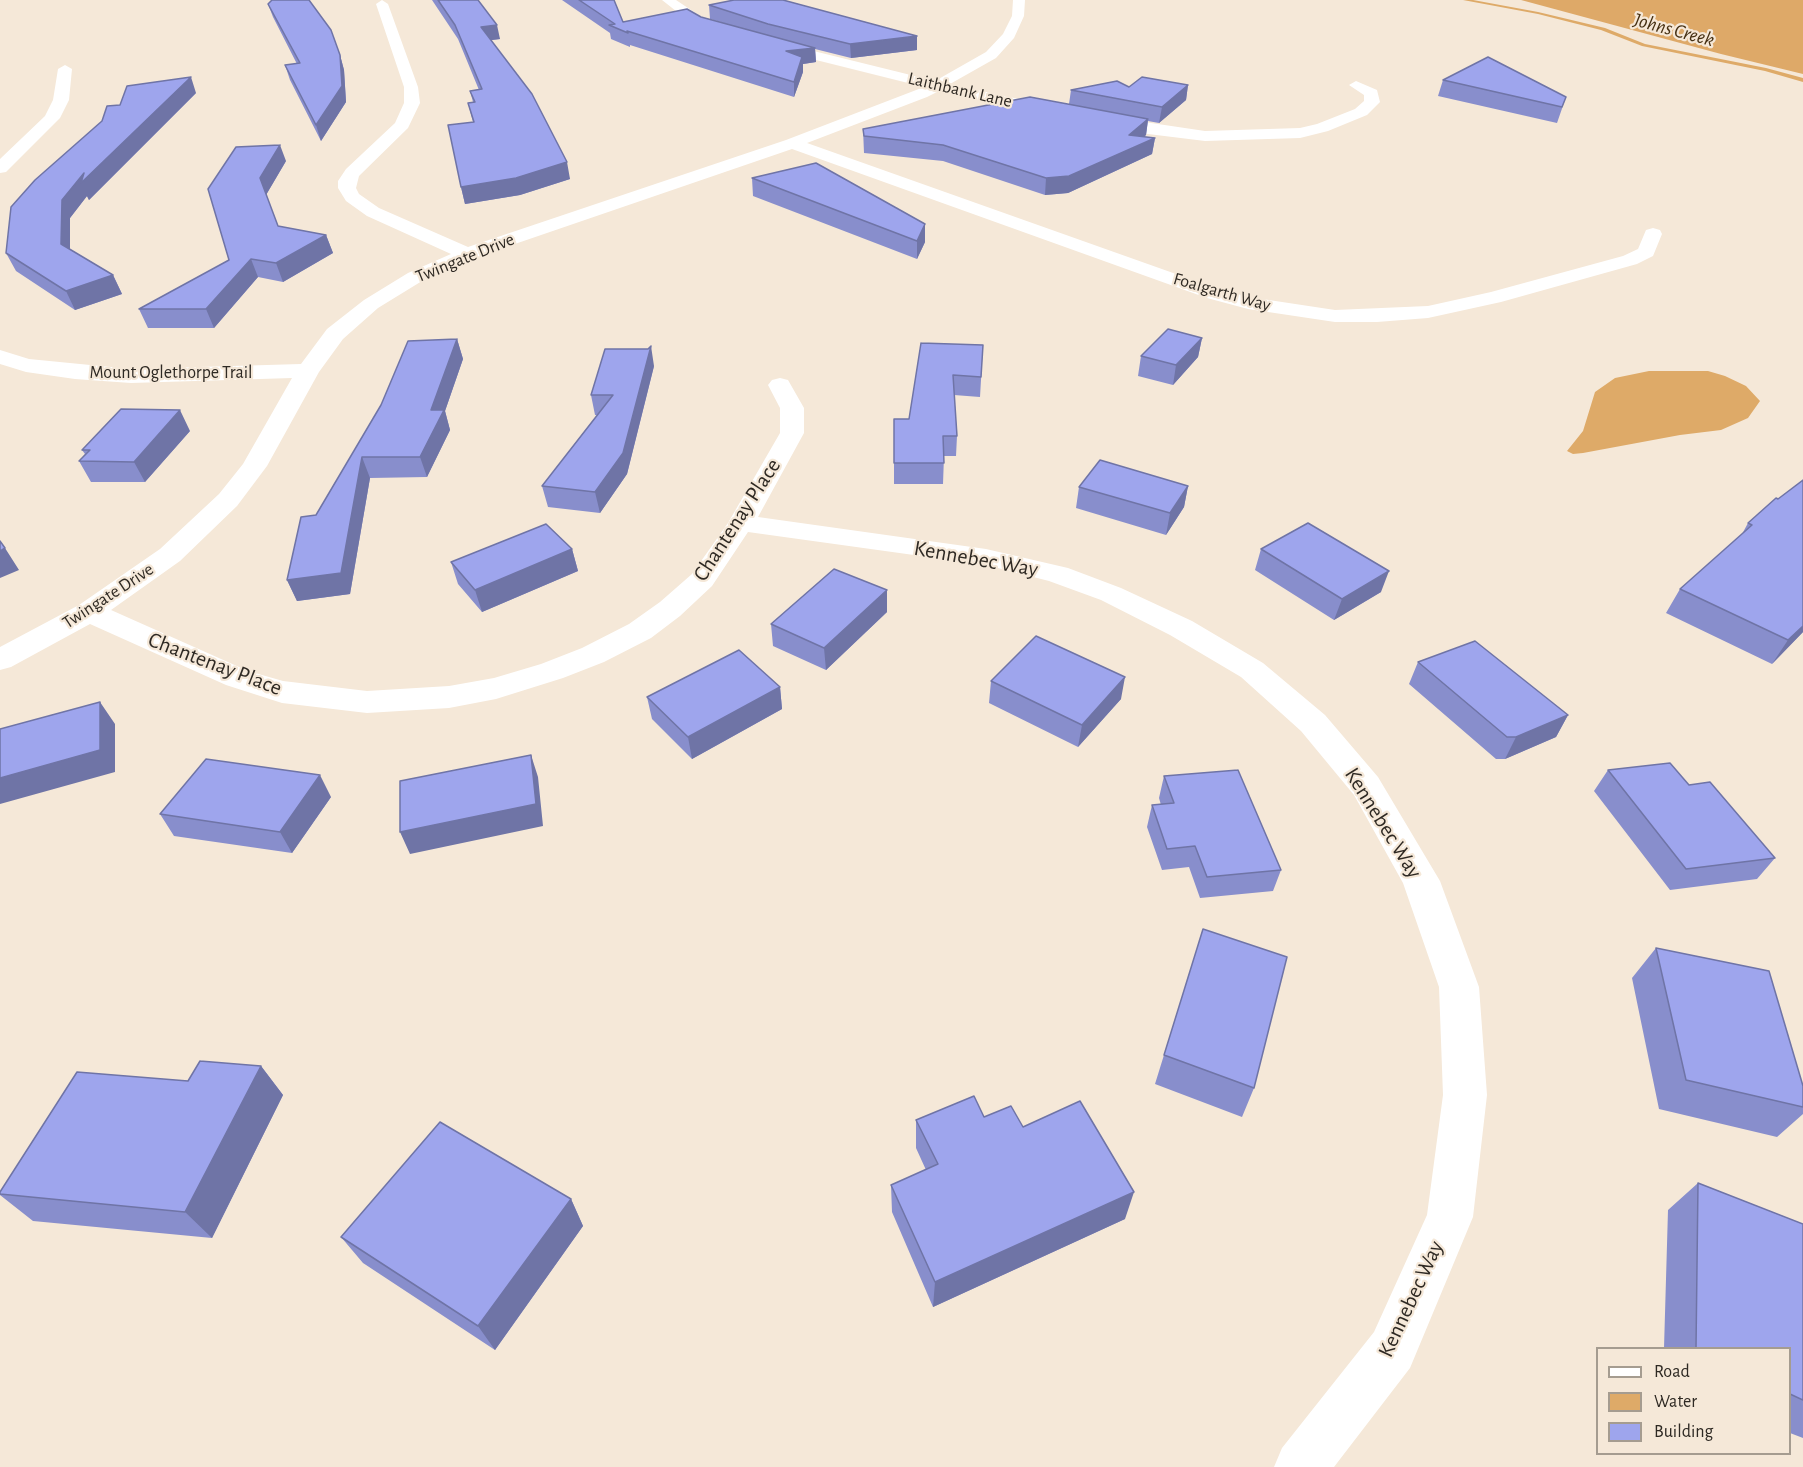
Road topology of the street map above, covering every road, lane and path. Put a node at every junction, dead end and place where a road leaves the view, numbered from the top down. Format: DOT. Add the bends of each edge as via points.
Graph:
graph roads {
  1 [pos="668,0"];
  2 [pos="1019,0"];
  3 [pos="382,4"];
  4 [pos="731,33"];
  5 [pos="753,40"];
  6 [pos="65,69"];
  7 [pos="1356,85"];
  8 [pos="938,86"];
  9 [pos="1060,112"];
  10 [pos="1094,119"];
  11 [pos="792,143"];
  12 [pos="0,168"];
  13 [pos="1653,234"];
  14 [pos="467,254"];
  15 [pos="0,357"];
  16 [pos="308,371"];
  17 [pos="780,385"];
  18 [pos="741,523"];
  19 [pos="89,612"];
  20 [pos="0,660"];
  21 [pos="1301,1467"];
  1 -- 4 [label="street" via="694,19"];
  2 -- 8 [label="street, Twingate Drive" via="1018,16 1009,35 991,55"];
  3 -- 14 [label="street" via="411,87 412,103 402,125 352,173 346,188 373,212"];
  5 -- 8 [label="street, Laithbank Lane"];
  6 -- 12 [label="street" via="61,100 52,118"];
  7 -- 10 [label="street" via="1372,93 1372,102 1361,112 1299,133 1205,136"];
  8 -- 9 [label="street, Laithbank Lane"];
  8 -- 11 [label="street, Twingate Drive"];
  11 -- 13 [label="street, Foalgarth Way" via="1214,294 1335,316 1428,312 1494,298 1629,260 1646,252"];
  11 -- 14 [label="street, Twingate Drive"];
  14 -- 16 [label="street, Twingate Drive" via="415,277 371,304 335,334"];
  15 -- 16 [label="street, Mount Oglethorpe Trail" via="26,365 131,376"];
  16 -- 19 [label="street, Twingate Drive" via="254,466 228,500 170,555"];
  17 -- 18 [label="street, Chantenay Place" via="792,408 792,433"];
  18 -- 19 [label="street, Chantenay Place" via="702,580 640,631 552,671 449,697 367,702 282,692 237,678"];
  18 -- 21 [label="street, Kennebec Way" via="986,557 1058,574 1111,594 1181,628 1252,670 1313,723 1366,786 1421,880 1459,987 1465,1095 1450,1217 1392,1350"];
  19 -- 20 [label="street, Twingate Drive"];
}
